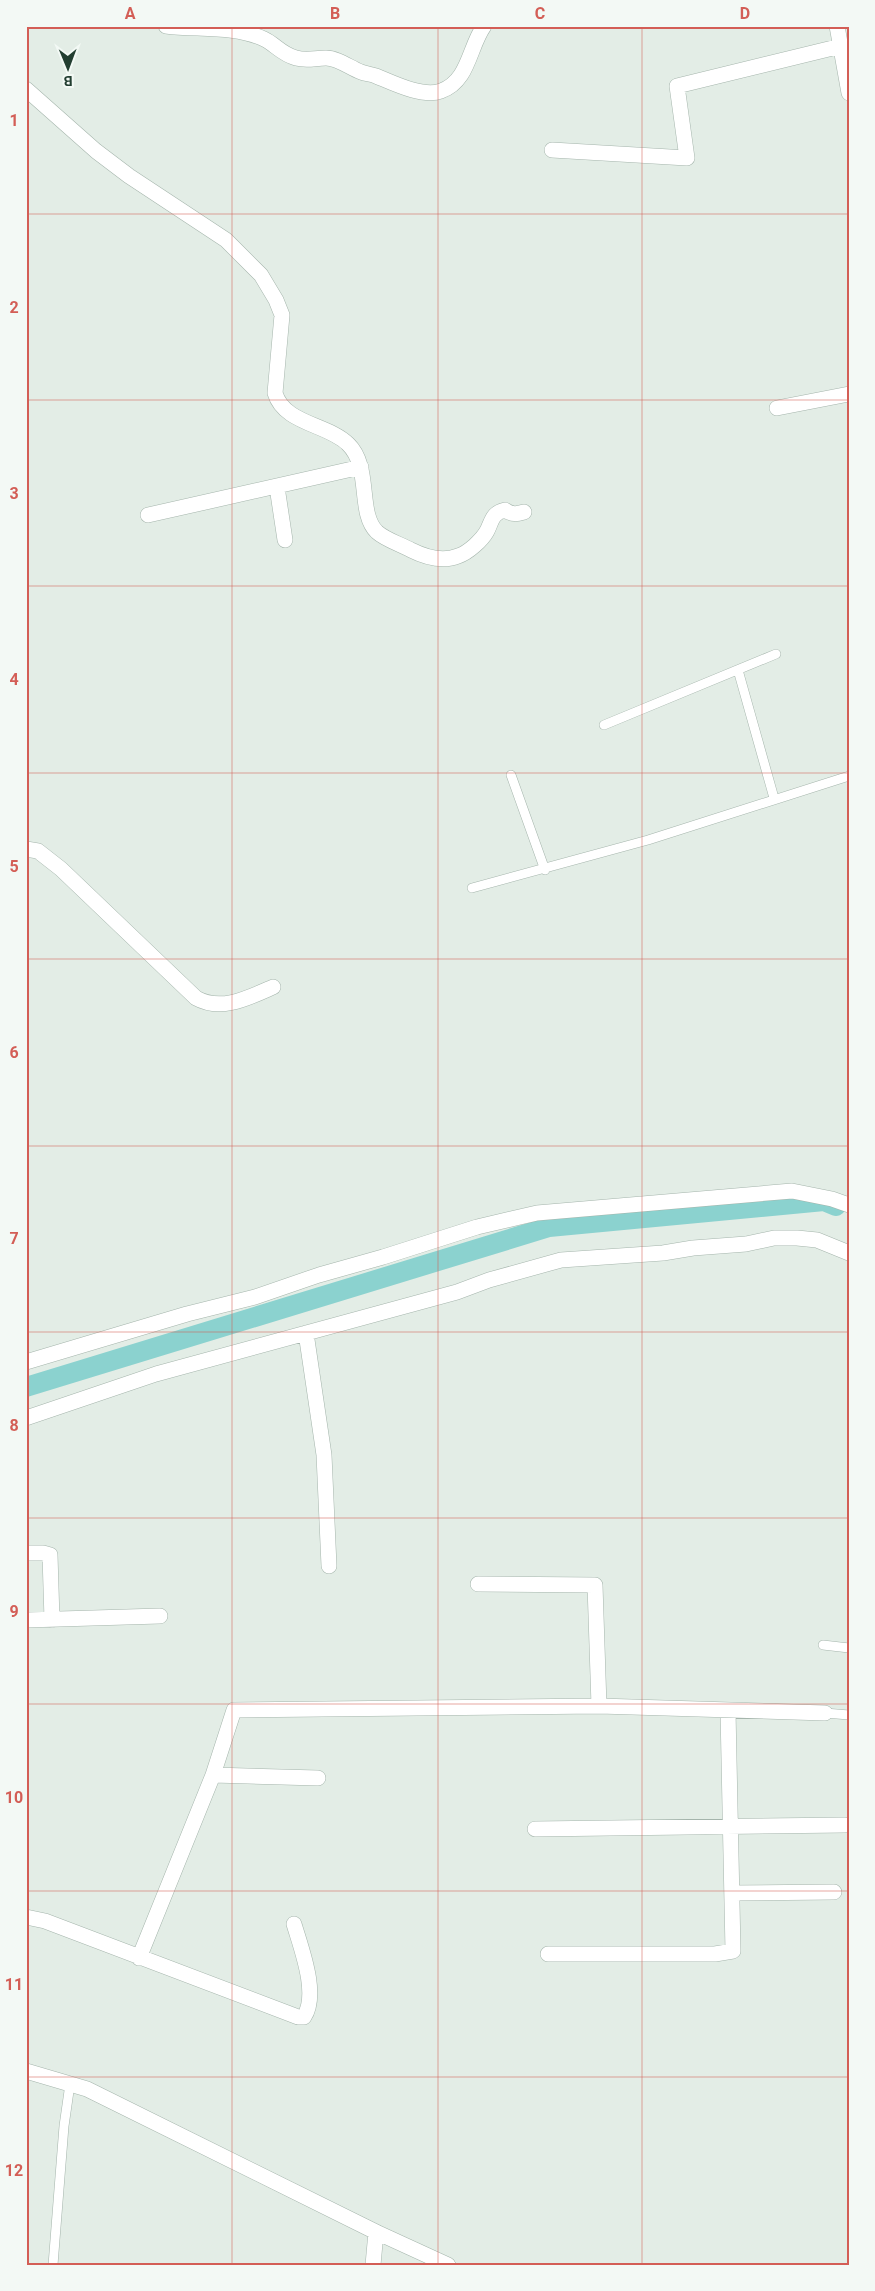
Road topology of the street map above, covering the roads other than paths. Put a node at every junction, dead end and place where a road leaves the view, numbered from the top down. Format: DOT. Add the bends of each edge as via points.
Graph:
graph roads {
  1 [pos="166,26"];
  2 [pos="484,26"];
  3 [pos="838,26"];
  4 [pos="841,46"];
  5 [pos="26,89"];
  6 [pos="849,93"];
  7 [pos="552,150"];
  8 [pos="849,394"];
  9 [pos="777,408"];
  10 [pos="361,467"];
  11 [pos="277,487"];
  12 [pos="524,512"];
  13 [pos="148,515"];
  14 [pos="285,540"];
  15 [pos="776,654"];
  16 [pos="738,670"];
  17 [pos="604,726"];
  18 [pos="511,775"];
  19 [pos="849,776"];
  20 [pos="774,798"];
  21 [pos="26,849"];
  22 [pos="545,870"];
  23 [pos="472,888"];
  24 [pos="273,987"];
  25 [pos="849,1205"];
  26 [pos="849,1253"];
  27 [pos="306,1333"];
  28 [pos="26,1362"];
  29 [pos="26,1418"];
  30 [pos="26,1553"];
  31 [pos="329,1566"];
  32 [pos="478,1584"];
  33 [pos="160,1616"];
  34 [pos="26,1620"];
  35 [pos="52,1620"];
  36 [pos="823,1645"];
  37 [pos="849,1648"];
  38 [pos="599,1706"];
  39 [pos="728,1711"];
  40 [pos="825,1714"];
  41 [pos="849,1715"];
  42 [pos="213,1775"];
  43 [pos="318,1778"];
  44 [pos="845,1825"];
  45 [pos="731,1826"];
  46 [pos="535,1829"];
  47 [pos="834,1892"];
  48 [pos="732,1893"];
  49 [pos="26,1917"];
  50 [pos="294,1924"];
  51 [pos="548,1954"];
  52 [pos="139,1958"];
  53 [pos="26,2071"];
  54 [pos="70,2084"];
  55 [pos="376,2232"];
  56 [pos="53,2265"];
  57 [pos="373,2265"];
  58 [pos="448,2265"];
  1 -- 2 [label="street" via="240,32 265,39 278,50 296,58 312,61 327,58 391,84 432,94 454,84 463,73"];
  3 -- 4 [label="street"];
  4 -- 6 [label="street"];
  4 -- 7 [label="street" via="677,86 687,158"];
  5 -- 10 [label="street" via="122,171 226,240 261,276 282,315 277,399 305,422 347,443 357,455"];
  8 -- 9 [label="street"];
  10 -- 11 [label="street"];
  10 -- 12 [label="street" via="370,522 378,532 422,555 434,558 458,556 486,533 492,517 498,512"];
  11 -- 13 [label="street"];
  11 -- 14 [label="street"];
  15 -- 16 [label="lane"];
  16 -- 17 [label="lane"];
  16 -- 20 [label="lane"];
  18 -- 22 [label="lane"];
  19 -- 20 [label="lane"];
  20 -- 22 [label="lane"];
  21 -- 24 [label="street" via="38,851 61,869 206,1004 243,1000"];
  22 -- 23 [label="lane"];
  25 -- 28 [label="street" via="792,1191 537,1213 477,1227 255,1297"];
  26 -- 27 [label="street" via="817,1240 790,1238 663,1253 561,1260"];
  27 -- 29 [label="street" via="156,1374"];
  27 -- 31 [label="street" via="324,1455"];
  30 -- 35 [label="street" via="50,1556"];
  32 -- 38 [label="street" via="595,1585"];
  33 -- 35 [label="street"];
  34 -- 35 [label="street"];
  36 -- 37 [label="lane"];
  38 -- 39 [label="street"];
  38 -- 42 [label="street" via="234,1710"];
  39 -- 40 [label="street"];
  39 -- 45 [label="street"];
  40 -- 41 [label="lane"];
  42 -- 43 [label="street"];
  42 -- 52 [label="street"];
  44 -- 45 [label="street"];
  45 -- 46 [label="street"];
  45 -- 48 [label="street"];
  47 -- 48 [label="street"];
  48 -- 51 [label="street" via="733,1951 715,1954"];
  49 -- 52 [label="street"];
  50 -- 52 [label="street" via="307,1969 310,2004 304,2017"];
  53 -- 54 [label="street"];
  54 -- 55 [label="street"];
  54 -- 56 [label="lane"];
  55 -- 57 [label="street"];
  55 -- 58 [label="street"];
}
